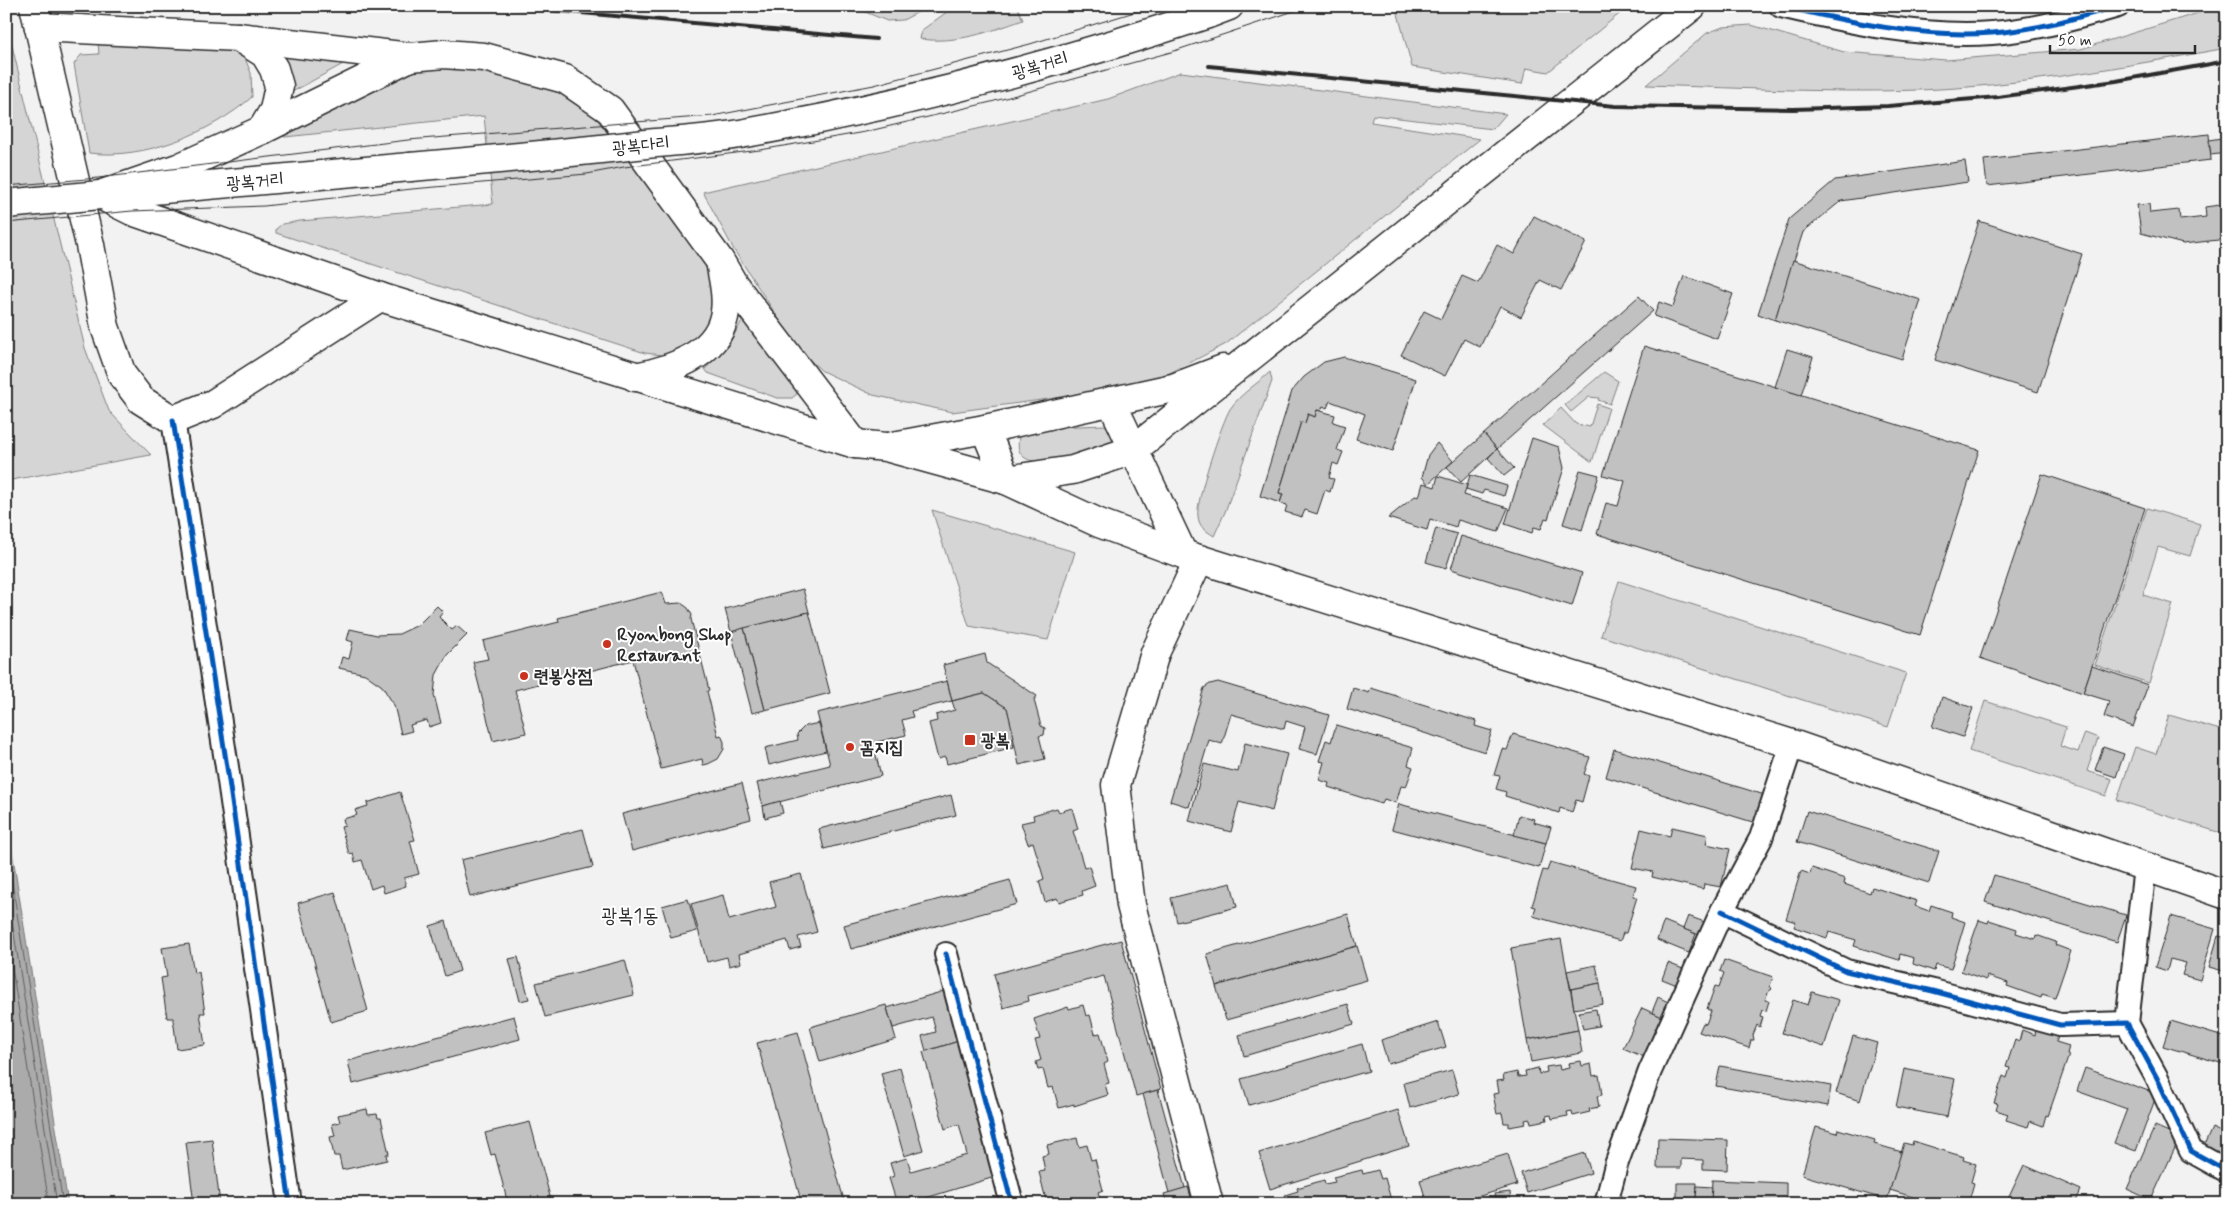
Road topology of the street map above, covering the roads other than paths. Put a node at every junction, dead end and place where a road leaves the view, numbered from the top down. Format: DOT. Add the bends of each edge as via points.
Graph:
graph roads {
  1 [pos="1692,6"];
  2 [pos="1781,6"];
  3 [pos="2118,6"];
  4 [pos="1218,10"];
  5 [pos="36,17"];
  6 [pos="238,37"];
  7 [pos="410,57"];
  8 [pos="871,108"];
  9 [pos="262,130"];
  10 [pos="410,167"];
  11 [pos="100,195"];
  12 [pos="6,204"];
  13 [pos="720,261"];
  14 [pos="380,297"];
  15 [pos="1248,359"];
  16 [pos="636,377"];
  17 [pos="1112,401"];
  18 [pos="173,420"];
  19 [pos="985,430"];
  20 [pos="855,444"];
  21 [pos="886,447"];
  22 [pos="1133,450"];
  23 [pos="1006,480"];
  24 [pos="1191,556"];
  25 [pos="1792,744"];
  26 [pos="2145,867"];
  27 [pos="2227,895"];
  28 [pos="1722,910"];
  29 [pos="946,954"];
  30 [pos="2126,1023"];
  31 [pos="2227,1171"];
  32 [pos="290,1204"];
  33 [pos="1012,1204"];
  34 [pos="1209,1204"];
  35 [pos="1606,1204"];
  1 -- 15 [label="main road"];
  2 -- 3 [label="street" via="1878,26 1929,32 1992,33 2058,24"];
  4 -- 8 [label="main road, 광복거리, bridge" via="1128,40 974,84"];
  5 -- 6 [label="main road"];
  5 -- 18 [label="main road" via="90,245 105,327 122,375 141,400"];
  6 -- 7 [label="main road"];
  6 -- 9 [label="main road" via="265,54 274,69 278,86 274,110"];
  7 -- 9 [label="main road"];
  7 -- 13 [label="main road" via="444,54 484,57 565,79 610,110"];
  8 -- 10 [label="main road, 광복다리, bridge" via="738,134"];
  9 -- 11 [label="main road" via="178,168"];
  10 -- 11 [label="main road, 광복거리"];
  11 -- 12 [label="main road, bridge"];
  11 -- 14 [label="main road" via="132,211"];
  13 -- 16 [label="main road" via="725,295 724,318 717,334 698,354 655,374"];
  13 -- 20 [label="main road" via="734,285"];
  14 -- 16 [label="main road"];
  14 -- 18 [label="main road" via="213,404"];
  15 -- 17 [label="main road" via="1173,388"];
  15 -- 22 [label="main road"];
  16 -- 20 [label="main road"];
  17 -- 19 [label="main road"];
  17 -- 22 [label="main road"];
  18 -- 32 [label="street"];
  19 -- 21 [label="main road"];
  19 -- 23 [label="main road"];
  20 -- 21 [label="main road"];
  21 -- 23 [label="main road"];
  22 -- 23 [label="main road" via="1072,470"];
  22 -- 24 [label="main road"];
  23 -- 24 [label="main road" via="1100,523"];
  24 -- 25 [label="main road"];
  24 -- 34 [label="main road" via="1155,653 1116,785 1131,905"];
  25 -- 26 [label="main road"];
  25 -- 28 [label="street" via="1761,838"];
  26 -- 27 [label="main road"];
  26 -- 30 [label="street"];
  28 -- 30 [label="street" via="1846,970 2060,1025"];
  28 -- 35 [label="street" via="1650,1071 1616,1165"];
  29 -- 33 [label="street"];
  30 -- 31 [label="street" via="2157,1078 2191,1151"];
}
